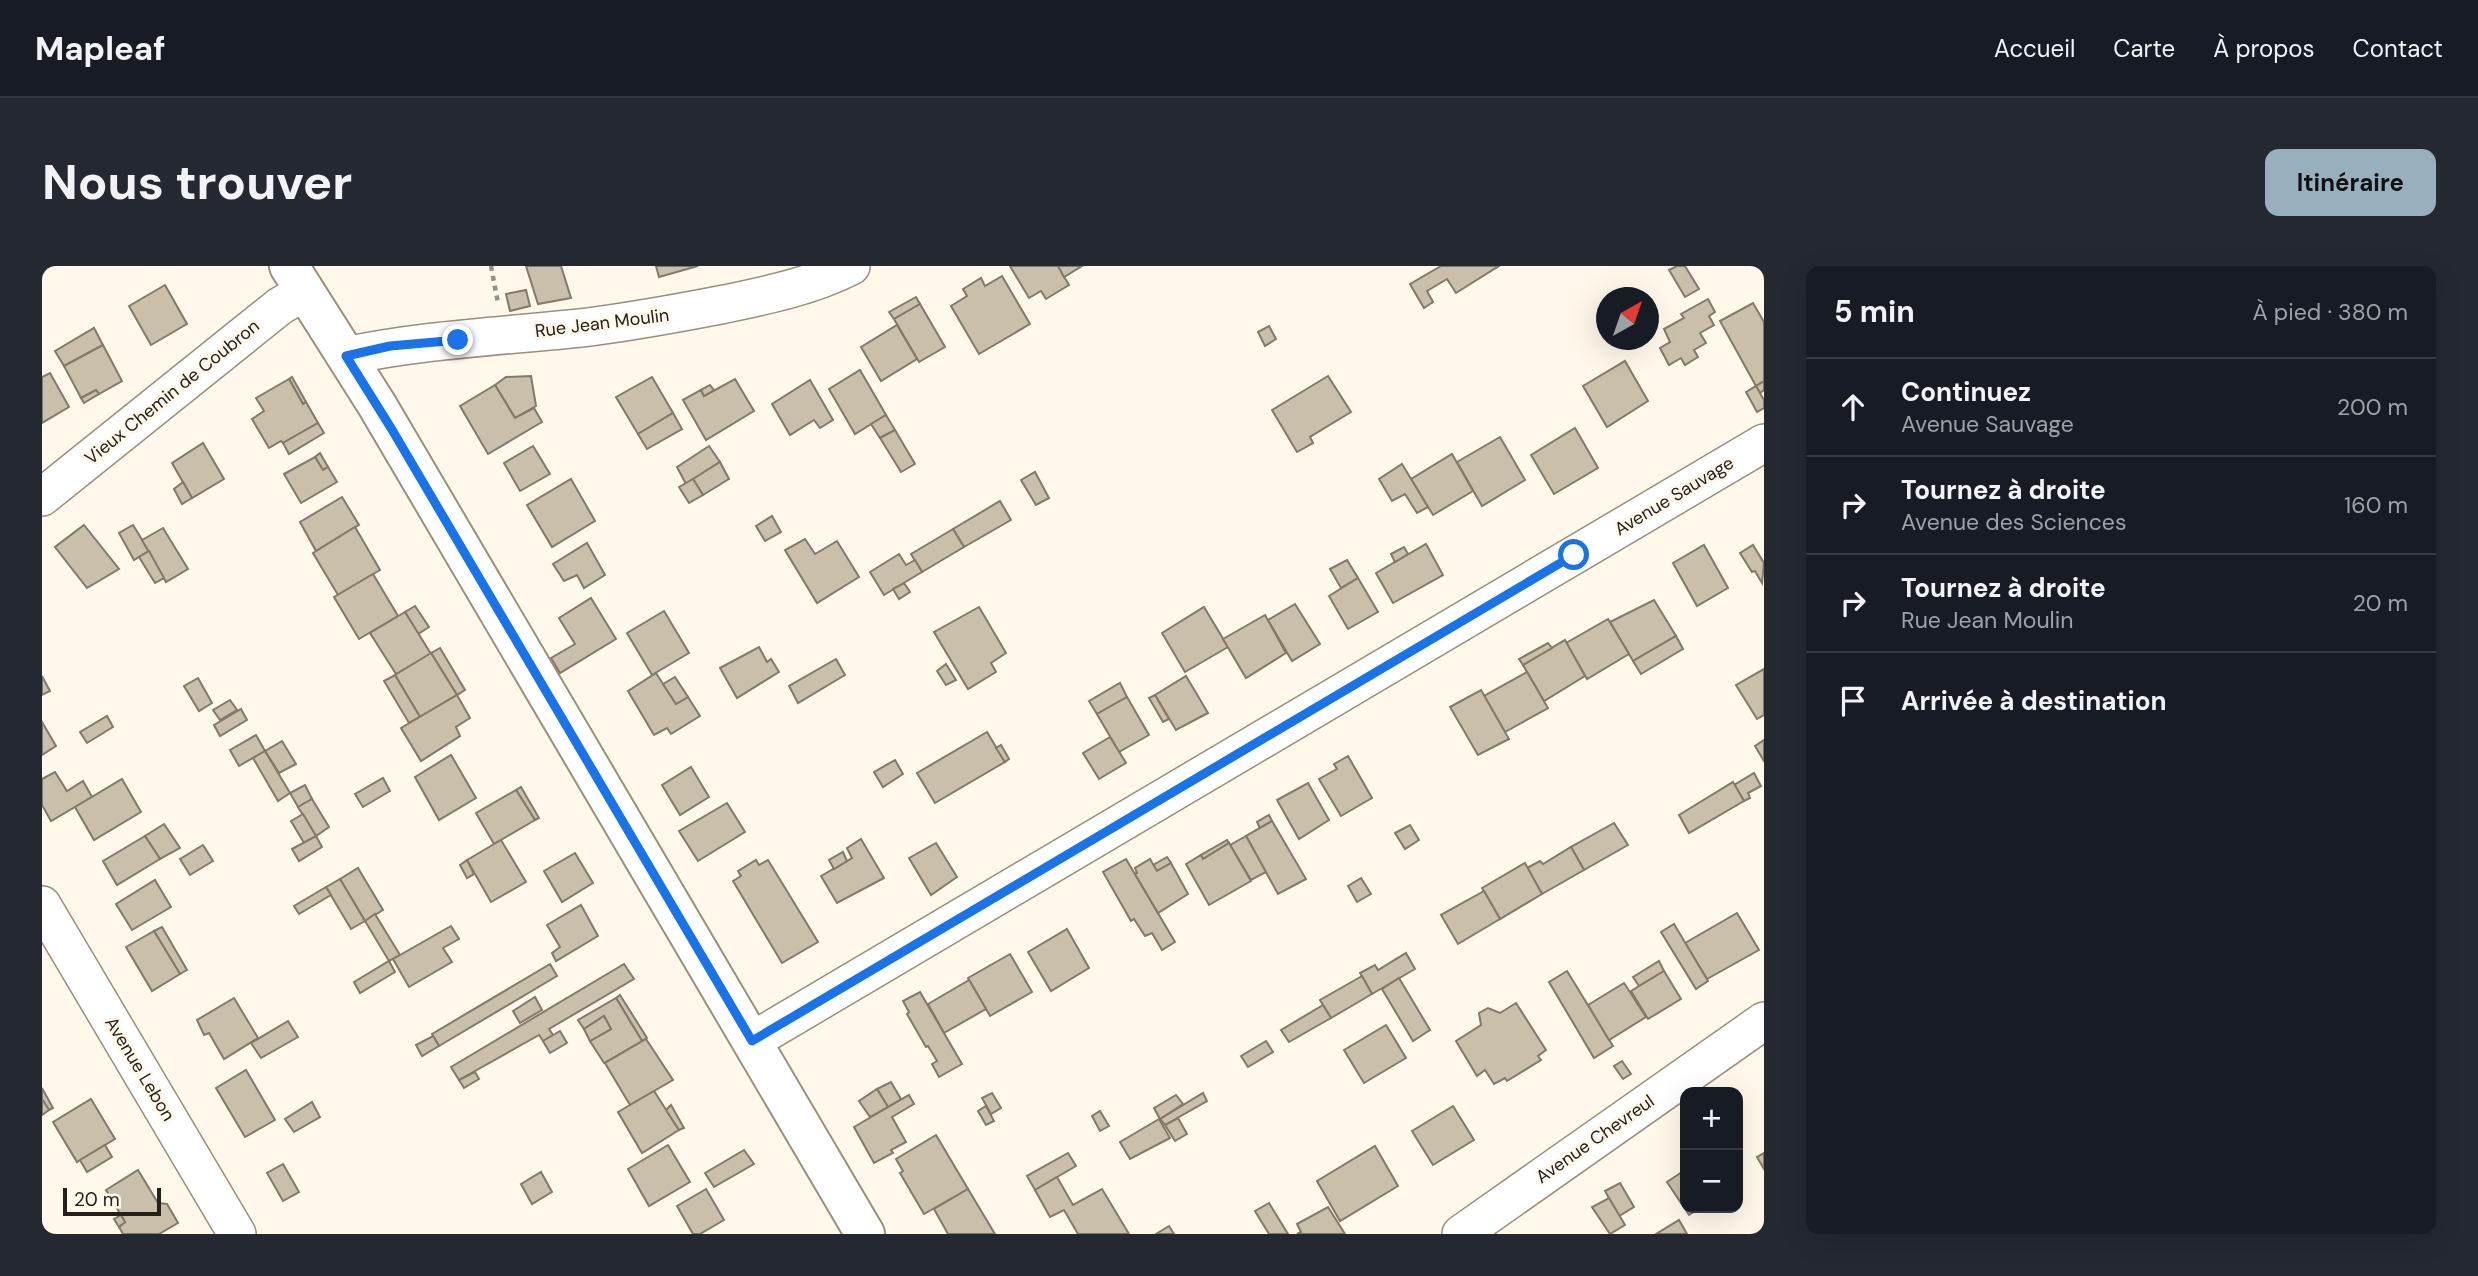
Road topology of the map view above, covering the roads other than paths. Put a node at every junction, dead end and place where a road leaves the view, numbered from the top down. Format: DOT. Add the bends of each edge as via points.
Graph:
graph roads {
  1 [pos="852,266"];
  2 [pos="297,279"];
  3 [pos="346,356"];
  4 [pos="1764,443"];
  5 [pos="42,497"];
  6 [pos="42,905"];
  7 [pos="1764,1021"];
  8 [pos="752,1041"];
  9 [pos="237,1234"];
  10 [pos="865,1234"];
  11 [pos="1461,1234"];
  1 -- 3 [label="street, Rue Jean Moulin" via="801,286 662,317 390,346"];
  2 -- 3 [label="street"];
  2 -- 5 [label="street, Vieux Chemin de Coubron" via="280,306"];
  3 -- 8 [label="street"];
  4 -- 8 [label="street, Avenue Sauvage"];
  6 -- 9 [label="street, Avenue Lebon"];
  7 -- 11 [label="street, Avenue Chevreul"];
  8 -- 10 [label="street"];
}
